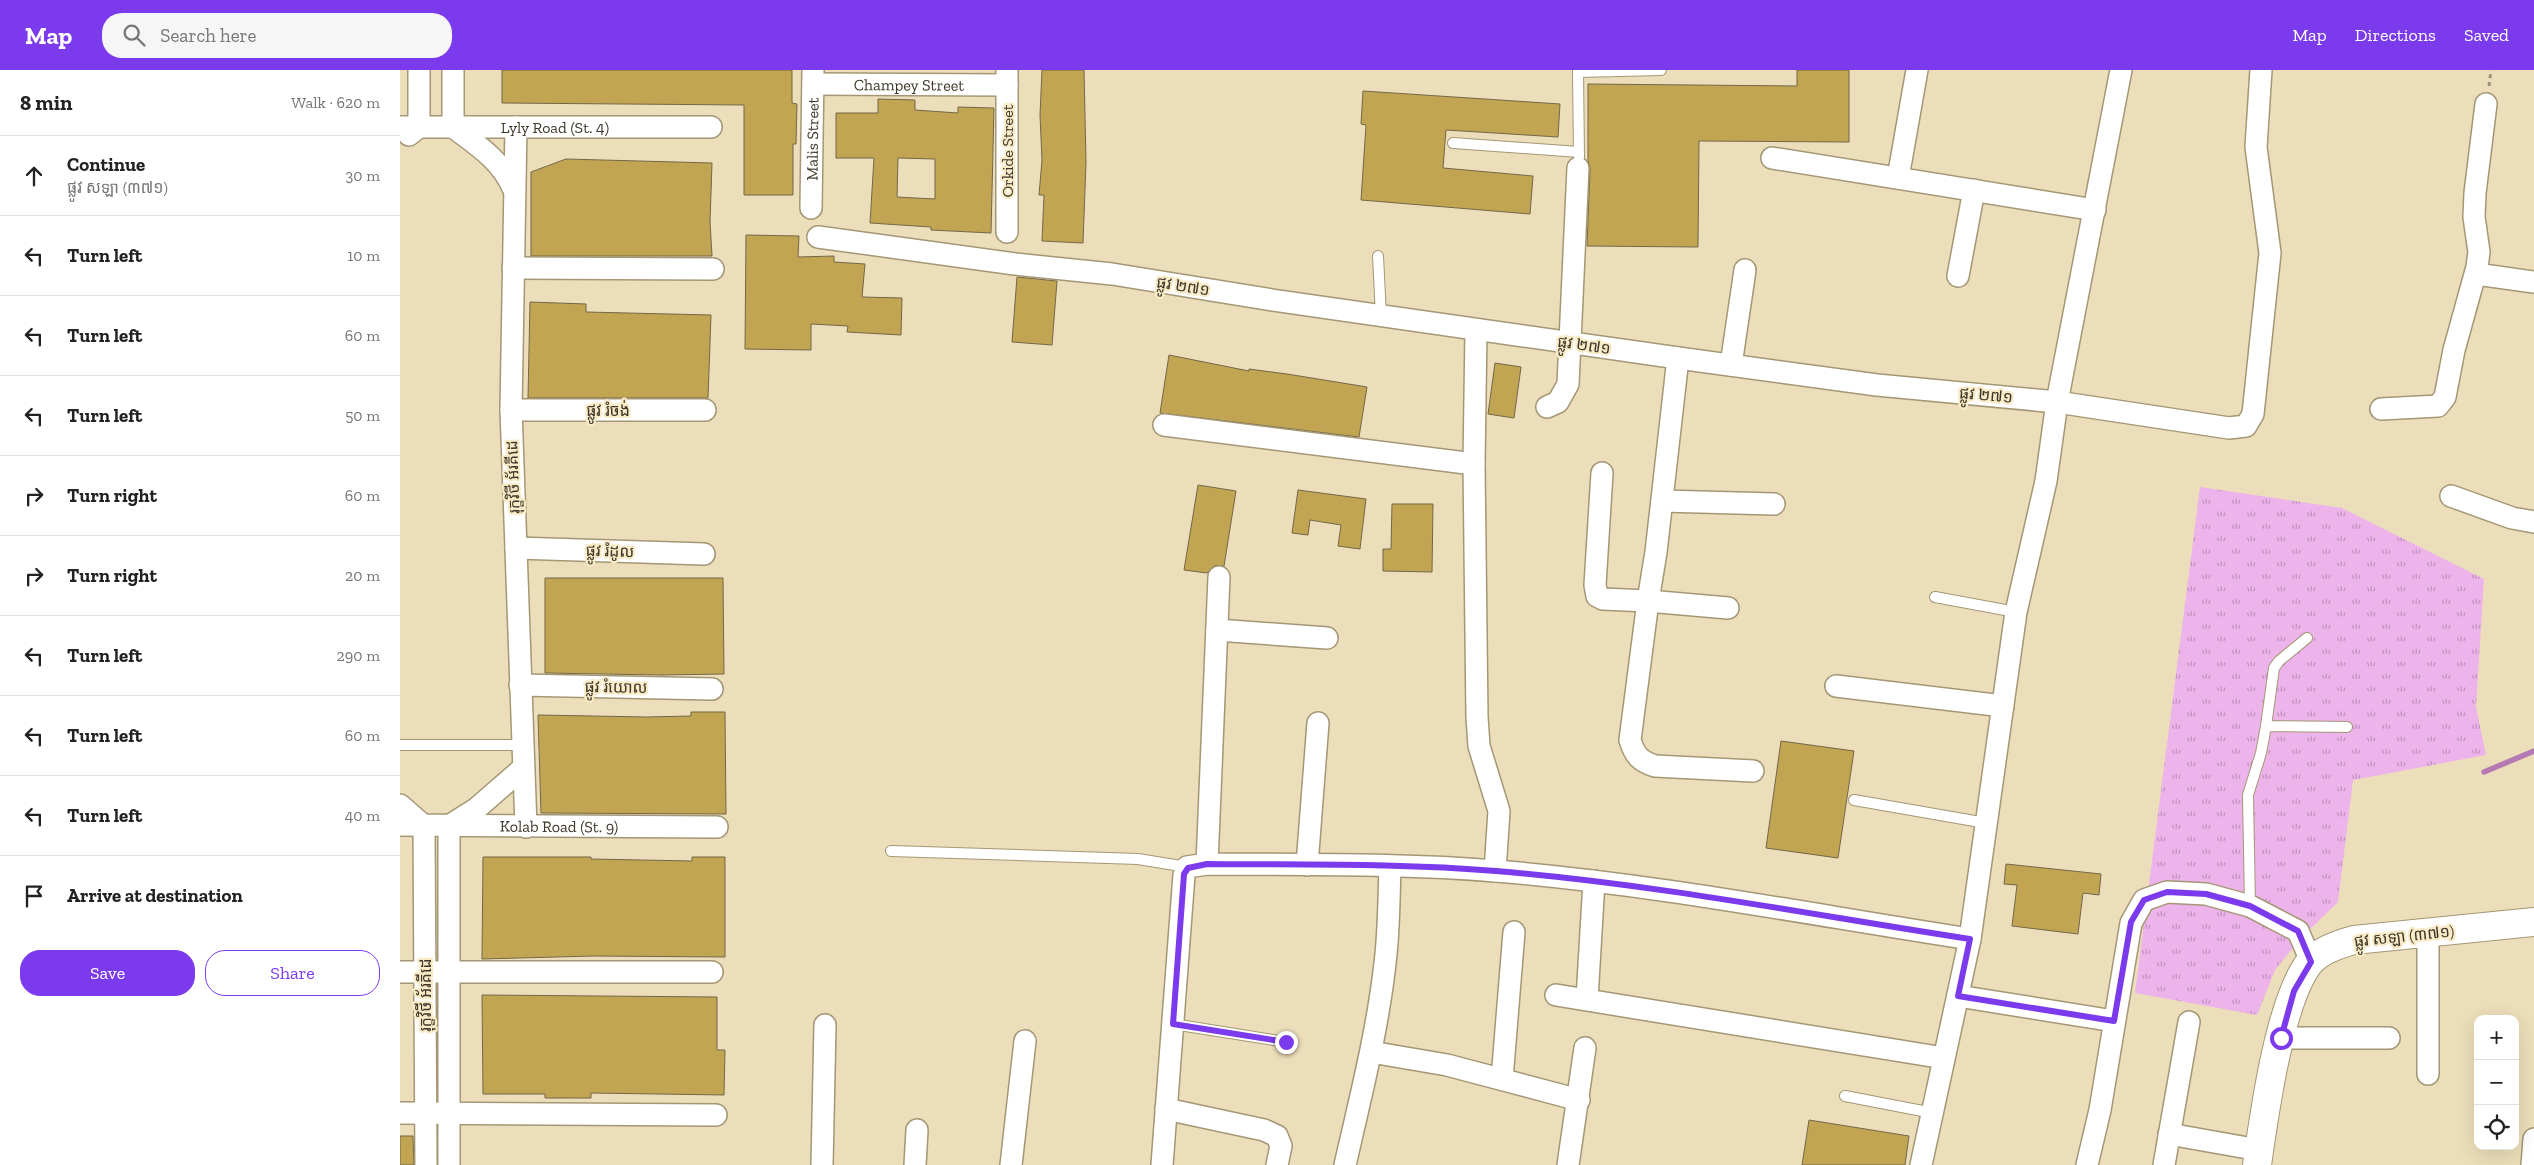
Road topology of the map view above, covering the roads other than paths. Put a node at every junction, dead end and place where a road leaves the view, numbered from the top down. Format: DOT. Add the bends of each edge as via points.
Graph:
graph roads {
  1 [pos="419,70"];
  2 [pos="453,70"];
  3 [pos="1661,70"];
  4 [pos="1917,70"];
  5 [pos="2121,70"];
  6 [pos="2261,70"];
  7 [pos="1578,71"];
  8 [pos="813,77"];
  9 [pos="1007,78"];
  10 [pos="2486,104"];
  11 [pos="409,127"];
  12 [pos="453,127"];
  13 [pos="516,127"];
  14 [pos="711,127"];
  15 [pos="400,141"];
  16 [pos="1453,142"];
  17 [pos="1772,158"];
  18 [pos="1578,160"];
  19 [pos="1898,178"];
  20 [pos="1974,190"];
  21 [pos="514,193"];
  22 [pos="811,208"];
  23 [pos="2095,210"];
  24 [pos="1007,232"];
  25 [pos="818,237"];
  26 [pos="1378,256"];
  27 [pos="513,268"];
  28 [pos="713,269"];
  29 [pos="1745,270"];
  30 [pos="2476,274"];
  31 [pos="1958,276"];
  32 [pos="2534,282"];
  33 [pos="1381,316"];
  34 [pos="1476,330"];
  35 [pos="1571,344"];
  36 [pos="1678,358"];
  37 [pos="1731,365"];
  38 [pos="2058,402"];
  39 [pos="1547,407"];
  40 [pos="2381,409"];
  41 [pos="511,410"];
  42 [pos="705,410"];
  43 [pos="1164,425"];
  44 [pos="1474,464"];
  45 [pos="1602,473"];
  46 [pos="2452,496"];
  47 [pos="1662,501"];
  48 [pos="1774,504"];
  49 [pos="2534,522"];
  50 [pos="516,548"];
  51 [pos="704,554"];
  52 [pos="1220,577"];
  53 [pos="1935,597"];
  54 [pos="1648,601"];
  55 [pos="1728,608"];
  56 [pos="2016,612"];
  57 [pos="1217,630"];
  58 [pos="1327,638"];
  59 [pos="2307,638"];
  60 [pos="520,684"];
  61 [pos="1836,686"];
  62 [pos="712,689"];
  63 [pos="2003,706"];
  64 [pos="1318,723"];
  65 [pos="2266,726"];
  66 [pos="2347,727"];
  67 [pos="522,745"];
  68 [pos="400,746"];
  69 [pos="523,768"];
  70 [pos="1753,771"];
  71 [pos="1854,800"];
  72 [pos="400,805"];
  73 [pos="1986,823"];
  74 [pos="400,825"];
  75 [pos="424,826"];
  76 [pos="449,826"];
  77 [pos="526,827"];
  78 [pos="717,827"];
  79 [pos="892,851"];
  80 [pos="1307,865"];
  81 [pos="1197,866"];
  82 [pos="1390,866"];
  83 [pos="1495,871"];
  84 [pos="1594,881"];
  85 [pos="2250,906"];
  86 [pos="2534,922"];
  87 [pos="1514,932"];
  88 [pos="2428,933"];
  89 [pos="1970,939"];
  90 [pos="2311,962"];
  91 [pos="400,972"];
  92 [pos="425,972"];
  93 [pos="449,972"];
  94 [pos="712,972"];
  95 [pos="1556,995"];
  96 [pos="1958,996"];
  97 [pos="1587,999"];
  98 [pos="2114,1021"];
  99 [pos="2189,1022"];
  100 [pos="825,1024"];
  101 [pos="1173,1024"];
  102 [pos="2281,1038"];
  103 [pos="2389,1038"];
  104 [pos="1025,1041"];
  105 [pos="1286,1042"];
  106 [pos="1585,1048"];
  107 [pos="1371,1052"];
  108 [pos="1944,1058"];
  109 [pos="2428,1074"];
  110 [pos="1502,1079"];
  111 [pos="1845,1096"];
  112 [pos="1579,1100"];
  113 [pos="1166,1108"];
  114 [pos="1932,1113"];
  115 [pos="400,1114"];
  116 [pos="425,1114"];
  117 [pos="449,1114"];
  118 [pos="716,1115"];
  119 [pos="917,1130"];
  120 [pos="2169,1134"];
  121 [pos="2534,1139"];
  122 [pos="2258,1157"];
  123 [pos="426,1165"];
  124 [pos="449,1165"];
  125 [pos="822,1165"];
  126 [pos="915,1165"];
  127 [pos="1011,1165"];
  128 [pos="1162,1165"];
  129 [pos="1278,1165"];
  130 [pos="1345,1165"];
  131 [pos="1568,1165"];
  132 [pos="1921,1165"];
  133 [pos="2087,1165"];
  134 [pos="2164,1165"];
  135 [pos="2532,1165"];
  1 -- 11 [label="street"];
  2 -- 12 [label="street"];
  3 -- 7 [label="lane"];
  4 -- 19 [label="street"];
  5 -- 23 [label="street"];
  6 -- 38 [label="street, ផ្លូវ ២៧១" via="2256,147 2270,253 2253,414 2246,426 2229,428"];
  7 -- 18 [label="lane"];
  8 -- 9 [label="street, Champey Street"];
  8 -- 22 [label="street, Malis Street"];
  9 -- 24 [label="street, Orkide Street"];
  10 -- 30 [label="street" via="2475,193 2474,217 2479,252"];
  11 -- 12 [label="street, Lyly Road (St. 4)"];
  11 -- 15 [label="street"];
  12 -- 13 [label="street, Lyly Road (St. 4)"];
  12 -- 21 [label="street" via="499,163"];
  13 -- 14 [label="street, Lyly Road (St. 4)"];
  13 -- 21 [label="street, រុក្ខវិថី អ័រគីដេ"];
  16 -- 18 [label="lane"];
  17 -- 19 [label="street"];
  18 -- 35 [label="street"];
  19 -- 20 [label="street"];
  20 -- 23 [label="street"];
  20 -- 31 [label="street"];
  21 -- 27 [label="street, រុក្ខវិថី អ័រគីដេ"];
  23 -- 38 [label="street"];
  25 -- 33 [label="street, ផ្លូវ ២៧១" via="1112,274"];
  26 -- 33 [label="lane"];
  27 -- 28 [label="street"];
  27 -- 41 [label="street, រុក្ខវិថី អ័រគីដេ"];
  29 -- 37 [label="street"];
  30 -- 32 [label="street"];
  30 -- 40 [label="street" via="2454,350 2445,397 2438,406"];
  33 -- 34 [label="street, ផ្លូវ ២៧១"];
  34 -- 35 [label="street, ផ្លូវ ២៧១"];
  34 -- 44 [label="street"];
  35 -- 36 [label="street, ផ្លូវ ២៧១"];
  35 -- 39 [label="street" via="1568,384 1558,402"];
  36 -- 37 [label="street, ផ្លូវ ២៧១"];
  36 -- 47 [label="street"];
  37 -- 38 [label="street, ផ្លូវ ២៧១" via="1877,385"];
  38 -- 56 [label="street" via="2046,481"];
  41 -- 42 [label="street, ផ្លូវ រំចង់"];
  41 -- 50 [label="street, រុក្ខវិថី អ័រគីដេ"];
  43 -- 44 [label="street"];
  44 -- 83 [label="street" via="1477,717 1479,746 1499,811"];
  45 -- 54 [label="street" via="1597,596"];
  46 -- 49 [label="street" via="2512,518"];
  47 -- 48 [label="street"];
  47 -- 54 [label="street"];
  50 -- 51 [label="street, ផ្លូវ រំដូល"];
  50 -- 60 [label="street, រុក្ខវិថី អ័រគីដេ"];
  52 -- 57 [label="street"];
  53 -- 56 [label="lane"];
  54 -- 55 [label="street"];
  54 -- 70 [label="street" via="1630,740 1635,755 1655,766"];
  56 -- 63 [label="street"];
  57 -- 58 [label="street"];
  57 -- 81 [label="street"];
  59 -- 65 [label="lane" via="2274,668"];
  60 -- 62 [label="street, ផ្លូវ រំយោល"];
  60 -- 67 [label="street, រុក្ខវិថី អ័រគីដេ"];
  61 -- 63 [label="street"];
  63 -- 73 [label="street"];
  64 -- 80 [label="street"];
  65 -- 66 [label="lane"];
  65 -- 85 [label="lane" via="2248,795"];
  67 -- 68 [label="lane"];
  67 -- 69 [label="street, រុក្ខវិថី អ័រគីដេ"];
  69 -- 76 [label="street" via="476,809"];
  69 -- 77 [label="street, រុក្ខវិថី អ័រគីដេ"];
  71 -- 73 [label="lane"];
  72 -- 75 [label="street"];
  73 -- 89 [label="street"];
  74 -- 75 [label="street, Kolab Road (St. 9)"];
  75 -- 76 [label="street, Kolab Road (St. 9)"];
  75 -- 92 [label="street, រុក្ខវិថី អ័រគីដេ"];
  76 -- 77 [label="street, Kolab Road (St. 9)"];
  76 -- 93 [label="street, រុក្ខវិថី អ័រគីដេ"];
  77 -- 78 [label="street, Kolab Road (St. 9)"];
  79 -- 81 [label="lane" via="1138,859"];
  80 -- 81 [label="street"];
  80 -- 82 [label="street"];
  81 -- 101 [label="street" via="1184,874"];
  82 -- 83 [label="street"];
  82 -- 107 [label="street" via="1386,953"];
  83 -- 84 [label="street"];
  84 -- 89 [label="street"];
  84 -- 97 [label="street"];
  85 -- 90 [label="street" via="2298,931"];
  85 -- 98 [label="street" via="2206,894 2167,892 2144,900 2131,922"];
  86 -- 88 [label="street, ផ្លូវ សឡា (៣៧១)"];
  87 -- 110 [label="street"];
  88 -- 90 [label="street, ផ្លូវ សឡា (៣៧១)" via="2354,940 2334,945"];
  88 -- 109 [label="street"];
  89 -- 96 [label="street"];
  90 -- 102 [label="street, ផ្លូវ សឡា (៣៧១)" via="2294,991"];
  91 -- 92 [label="street"];
  92 -- 93 [label="street"];
  92 -- 116 [label="street, រុក្ខវិថី អ័រគីដេ"];
  93 -- 94 [label="street"];
  93 -- 117 [label="street, រុក្ខវិថី អ័រគីដេ"];
  95 -- 97 [label="street"];
  96 -- 98 [label="street"];
  96 -- 108 [label="street"];
  97 -- 108 [label="street"];
  98 -- 133 [label="street" via="2100,1110"];
  99 -- 120 [label="street"];
  100 -- 125 [label="street"];
  101 -- 105 [label="lane"];
  101 -- 113 [label="street"];
  102 -- 103 [label="street"];
  102 -- 122 [label="street, ផ្លូវ សឡា (៣៧១)"];
  104 -- 127 [label="street"];
  106 -- 112 [label="street"];
  107 -- 110 [label="street" via="1447,1065"];
  107 -- 130 [label="street"];
  108 -- 114 [label="street"];
  110 -- 112 [label="street"];
  111 -- 114 [label="lane"];
  112 -- 131 [label="street"];
  113 -- 128 [label="street"];
  113 -- 129 [label="street" via="1264,1130 1277,1136 1280,1146"];
  114 -- 132 [label="street"];
  115 -- 116 [label="street"];
  116 -- 117 [label="street"];
  116 -- 123 [label="street, រុក្ខវិថី អ័រគីដេ"];
  117 -- 118 [label="street"];
  117 -- 124 [label="street, រុក្ខវិថី អ័រគីដេ"];
  119 -- 126 [label="street"];
  120 -- 122 [label="street"];
  120 -- 134 [label="street"];
  121 -- 135 [label="street"];
}
